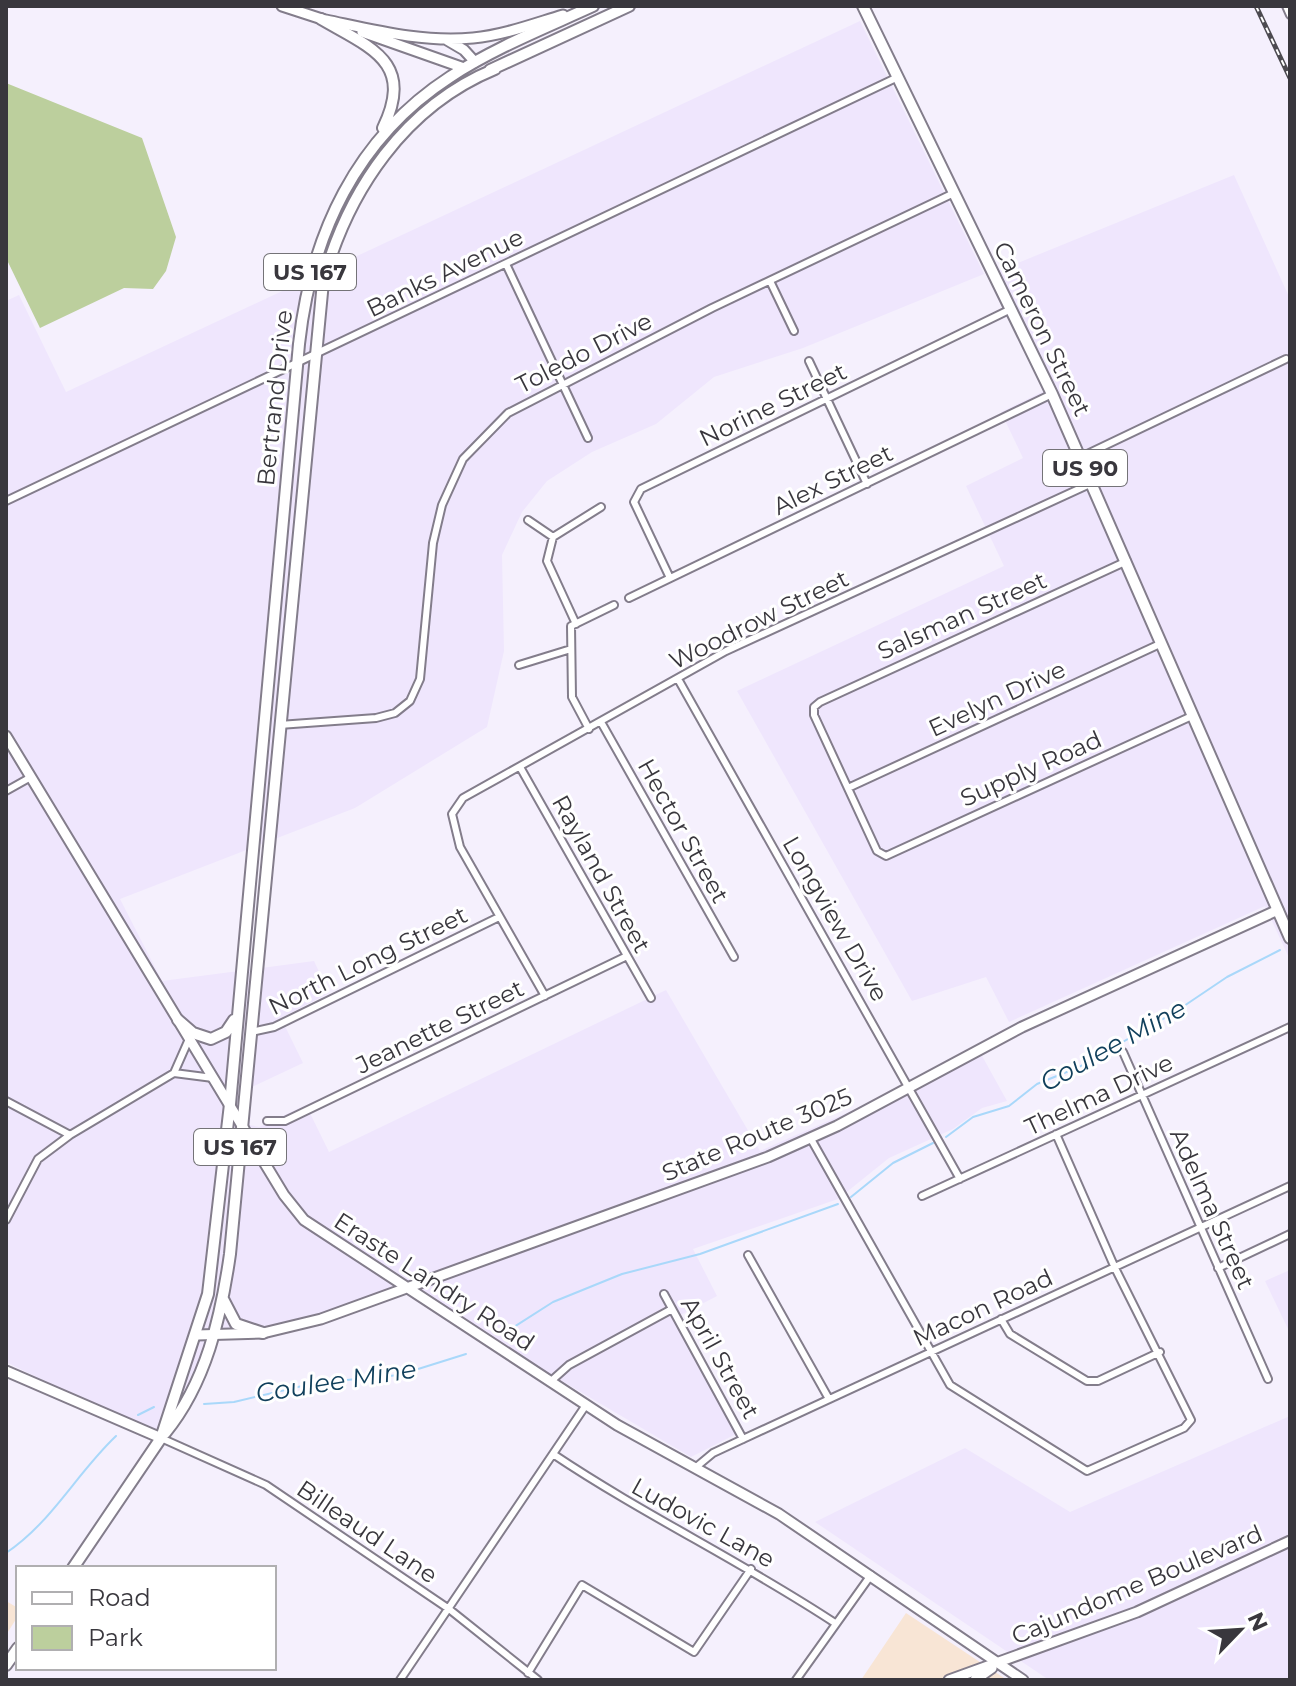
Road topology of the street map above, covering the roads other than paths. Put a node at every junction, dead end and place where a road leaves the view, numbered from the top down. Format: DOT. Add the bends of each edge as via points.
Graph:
graph roads {
  1 [pos="282,6"];
  2 [pos="593,6"];
  3 [pos="629,6"];
  4 [pos="863,6"];
  5 [pos="1286,6"];
  6 [pos="1290,15"];
  7 [pos="321,19"];
  8 [pos="444,39"];
  9 [pos="464,68"];
  10 [pos="477,70"];
  11 [pos="898,77"];
  12 [pos="377,142"];
  13 [pos="954,193"];
  14 [pos="506,264"];
  15 [pos="770,281"];
  16 [pos="1011,309"];
  17 [pos="794,331"];
  18 [pos="313,356"];
  19 [pos="1286,359"];
  20 [pos="809,361"];
  21 [pos="298,363"];
  22 [pos="562,383"];
  23 [pos="1052,394"];
  24 [pos="828,398"];
  25 [pos="588,438"];
  26 [pos="1081,457"];
  27 [pos="1092,483"];
  28 [pos="867,484"];
  29 [pos="6,501"];
  30 [pos="601,507"];
  31 [pos="528,520"];
  32 [pos="553,537"];
  33 [pos="1127,561"];
  34 [pos="670,578"];
  35 [pos="629,598"];
  36 [pos="614,605"];
  37 [pos="576,624"];
  38 [pos="1162,643"];
  39 [pos="571,649"];
  40 [pos="519,665"];
  41 [pos="678,679"];
  42 [pos="1194,715"];
  43 [pos="601,722"];
  44 [pos="279,725"];
  45 [pos="589,729"];
  46 [pos="6,736"];
  47 [pos="520,767"];
  48 [pos="31,777"];
  49 [pos="848,788"];
  50 [pos="6,791"];
  51 [pos="253,837"];
  52 [pos="268,840"];
  53 [pos="1278,910"];
  54 [pos="499,917"];
  55 [pos="1290,938"];
  56 [pos="627,956"];
  57 [pos="734,957"];
  58 [pos="545,996"];
  59 [pos="651,998"];
  60 [pos="236,1014"];
  61 [pos="178,1020"];
  62 [pos="1290,1027"];
  63 [pos="251,1032"];
  64 [pos="189,1039"];
  65 [pos="1123,1052"];
  66 [pos="174,1073"];
  67 [pos="213,1078"];
  68 [pos="909,1087"];
  69 [pos="1142,1094"];
  70 [pos="6,1101"];
  71 [pos="230,1104"];
  72 [pos="267,1121"];
  73 [pos="243,1125"];
  74 [pos="1056,1134"];
  75 [pos="70,1135"];
  76 [pos="811,1139"];
  77 [pos="960,1179"];
  78 [pos="1290,1186"];
  79 [pos="922,1196"];
  80 [pos="6,1220"];
  81 [pos="1201,1228"];
  82 [pos="1290,1234"];
  83 [pos="748,1255"];
  84 [pos="1115,1268"];
  85 [pos="1218,1268"];
  86 [pos="406,1289"];
  87 [pos="664,1294"];
  88 [pos="223,1297"];
  89 [pos="672,1309"];
  90 [pos="1001,1319"];
  91 [pos="263,1333"];
  92 [pos="197,1335"];
  93 [pos="214,1336"];
  94 [pos="931,1352"];
  95 [pos="1160,1352"];
  96 [pos="6,1371"];
  97 [pos="1268,1379"];
  98 [pos="550,1382"];
  99 [pos="829,1399"];
  100 [pos="586,1405"];
  101 [pos="161,1438"];
  102 [pos="743,1439"];
  103 [pos="553,1454"];
  104 [pos="695,1468"];
  105 [pos="1290,1541"];
  106 [pos="74,1566"];
  107 [pos="751,1569"];
  108 [pos="871,1575"];
  109 [pos="449,1609"];
  110 [pos="835,1623"];
  111 [pos="999,1664"];
  112 [pos="528,1673"];
  113 [pos="400,1680"];
  114 [pos="538,1680"];
  115 [pos="796,1680"];
  116 [pos="949,1680"];
  117 [pos="975,1680"];
  118 [pos="1023,1680"];
  1 -- 7 [label="street"];
  2 -- 8 [label="street" via="494,35"];
  2 -- 10 [label="main road, Bertrand Drive / US 167"];
  3 -- 10 [label="main road" via="495,69"];
  4 -- 11 [label="main road, Cameron Street / US 90"];
  5 -- 6 [label="street"];
  7 -- 8 [label="street"];
  7 -- 9 [label="street"];
  7 -- 12 [label="main road" via="388,64 395,99"];
  8 -- 10 [label="street" via="464,50"];
  9 -- 10 [label="main road, Bertrand Drive / US 167"];
  9 -- 12 [label="main road, Bertrand Drive / US 167" via="417,101"];
  10 -- 18 [label="main road, Bertrand Drive / US 167" via="404,131 358,195 327,267"];
  11 -- 13 [label="main road, Cameron Street / US 90"];
  11 -- 14 [label="street, Banks Avenue"];
  12 -- 21 [label="main road, Bertrand Drive / US 167" via="342,192 320,239 306,292"];
  13 -- 15 [label="street, Toledo Drive"];
  13 -- 16 [label="main road, Cameron Street / US 90"];
  14 -- 18 [label="street, Banks Avenue"];
  14 -- 22 [label="street"];
  15 -- 17 [label="street"];
  15 -- 22 [label="street, Toledo Drive"];
  16 -- 23 [label="main road, Cameron Street / US 90"];
  16 -- 24 [label="street, Norine Street"];
  18 -- 21 [label="street, Banks Avenue"];
  18 -- 44 [label="main road, Bertrand Drive / US 167"];
  19 -- 26 [label="street"];
  20 -- 24 [label="street"];
  21 -- 29 [label="street, Banks Avenue"];
  21 -- 51 [label="main road, Bertrand Drive / US 167"];
  22 -- 25 [label="street"];
  22 -- 44 [label="street, Toledo Drive" via="496,423 454,475 435,532 422,668 410,701 395,713 376,718"];
  23 -- 26 [label="main road, Cameron Street / US 90"];
  23 -- 28 [label="street, Alex Street"];
  24 -- 28 [label="street"];
  24 -- 34 [label="street, Norine Street" via="636,493 637,509"];
  26 -- 27 [label="main road, Cameron Street / US 90"];
  27 -- 33 [label="main road, Cameron Street / US 90"];
  27 -- 41 [label="street, Woodrow Street" via="726,651"];
  28 -- 34 [label="street, Alex Street"];
  30 -- 32 [label="street"];
  31 -- 32 [label="street"];
  32 -- 37 [label="street" via="547,561"];
  33 -- 38 [label="main road, Cameron Street / US 90"];
  33 -- 49 [label="street, Salsman Street" via="814,707"];
  34 -- 35 [label="street, Alex Street"];
  36 -- 37 [label="street"];
  37 -- 39 [label="street" via="571,626"];
  38 -- 42 [label="main road, Cameron Street / US 90"];
  38 -- 49 [label="street, Evelyn Drive"];
  39 -- 40 [label="street"];
  39 -- 45 [label="street" via="572,697"];
  41 -- 43 [label="street, Woodrow Street"];
  41 -- 68 [label="street, Longview Drive"];
  42 -- 49 [label="street, Supply Road" via="883,855"];
  42 -- 53 [label="main road, Cameron Street / US 90"];
  43 -- 45 [label="street, Woodrow Street"];
  43 -- 57 [label="street, Hector Street"];
  44 -- 52 [label="main road, Bertrand Drive / US 167"];
  45 -- 47 [label="street, Woodrow Street"];
  46 -- 48 [label="street, Eraste Landry Road"];
  47 -- 54 [label="street, Woodrow Street" via="463,798 453,809 460,847"];
  47 -- 56 [label="street, Rayland Street"];
  48 -- 50 [label="street"];
  48 -- 61 [label="street, Eraste Landry Road"];
  51 -- 52 [label="street"];
  51 -- 60 [label="main road, Bertrand Drive / US 167"];
  52 -- 63 [label="main road, Bertrand Drive / US 167"];
  53 -- 55 [label="main road, Cameron Street / US 90"];
  53 -- 68 [label="street, State Route 3025" via="1032,1022"];
  54 -- 58 [label="street"];
  54 -- 63 [label="street, North Long Street" via="274,1027"];
  56 -- 58 [label="street, Jeanette Street"];
  56 -- 59 [label="street, Rayland Street"];
  58 -- 72 [label="street, Jeanette Street" via="285,1121"];
  60 -- 61 [label="main road" via="226,1032 211,1039"];
  60 -- 71 [label="main road, Bertrand Drive / US 167"];
  61 -- 64 [label="street, Eraste Landry Road"];
  62 -- 69 [label="street, Thelma Drive"];
  63 -- 73 [label="main road, Bertrand Drive / US 167"];
  64 -- 66 [label="street"];
  64 -- 67 [label="street, Eraste Landry Road"];
  65 -- 69 [label="street, Adelma Street"];
  66 -- 67 [label="street"];
  66 -- 75 [label="street"];
  67 -- 71 [label="street, Eraste Landry Road"];
  68 -- 76 [label="street, State Route 3025"];
  68 -- 77 [label="street, Longview Drive"];
  69 -- 74 [label="street, Thelma Drive"];
  69 -- 81 [label="street, Adelma Street"];
  70 -- 75 [label="street"];
  71 -- 73 [label="street, Eraste Landry Road"];
  71 -- 92 [label="main road, Bertrand Drive / US 167" via="213,1269"];
  73 -- 86 [label="street, Eraste Landry Road" via="304,1220"];
  73 -- 88 [label="main road, Bertrand Drive / US 167"];
  74 -- 77 [label="street, Thelma Drive"];
  74 -- 84 [label="street"];
  75 -- 80 [label="street" via="38,1159"];
  76 -- 86 [label="street, State Route 3025"];
  76 -- 94 [label="street"];
  77 -- 79 [label="street, Thelma Drive"];
  78 -- 81 [label="street, Macon Road"];
  81 -- 84 [label="street, Macon Road"];
  81 -- 85 [label="street, Adelma Street"];
  82 -- 85 [label="street"];
  83 -- 99 [label="street"];
  84 -- 90 [label="street, Macon Road"];
  84 -- 95 [label="street"];
  85 -- 97 [label="street, Adelma Street"];
  86 -- 91 [label="street, State Route 3025"];
  86 -- 98 [label="street, Eraste Landry Road"];
  87 -- 89 [label="street, April Street"];
  88 -- 91 [label="main road" via="236,1324"];
  88 -- 93 [label="main road, Bertrand Drive / US 167"];
  89 -- 98 [label="street" via="569,1365"];
  89 -- 102 [label="street, April Street"];
  90 -- 94 [label="street, Macon Road"];
  90 -- 95 [label="street" via="1010,1334 1087,1381 1098,1381"];
  91 -- 93 [label="street, State Route 3025"];
  92 -- 93 [label="street, State Route 3025"];
  92 -- 101 [label="main road, Bertrand Drive / US 167"];
  93 -- 101 [label="main road, Bertrand Drive / US 167" via="179,1417"];
  94 -- 95 [label="street" via="955,1390 1087,1471 1191,1422"];
  94 -- 99 [label="street, Macon Road"];
  96 -- 101 [label="street"];
  98 -- 100 [label="street, Eraste Landry Road"];
  99 -- 102 [label="street, Macon Road"];
  100 -- 103 [label="street"];
  100 -- 104 [label="street, Eraste Landry Road"];
  101 -- 106 [label="main road, Bertrand Drive / US 167"];
  101 -- 109 [label="street, Billeaud Lane" via="266,1485"];
  102 -- 104 [label="street, Macon Road"];
  103 -- 107 [label="street, Ludovic Lane" via="614,1495"];
  103 -- 109 [label="street"];
  104 -- 108 [label="street, Eraste Landry Road" via="767,1507"];
  105 -- 111 [label="street, Cajundome Boulevard" via="1137,1612"];
  107 -- 110 [label="street, Ludovic Lane"];
  107 -- 112 [label="street" via="694,1652 582,1585"];
  108 -- 110 [label="street"];
  108 -- 111 [label="street, Eraste Landry Road"];
  109 -- 112 [label="street, Billeaud Lane"];
  109 -- 113 [label="street"];
  110 -- 115 [label="street"];
  111 -- 116 [label="street, Cajundome Boulevard"];
  111 -- 117 [label="street, Cajundome Boulevard"];
  111 -- 118 [label="street, Eraste Landry Road"];
  112 -- 114 [label="street, Billeaud Lane"];
}
